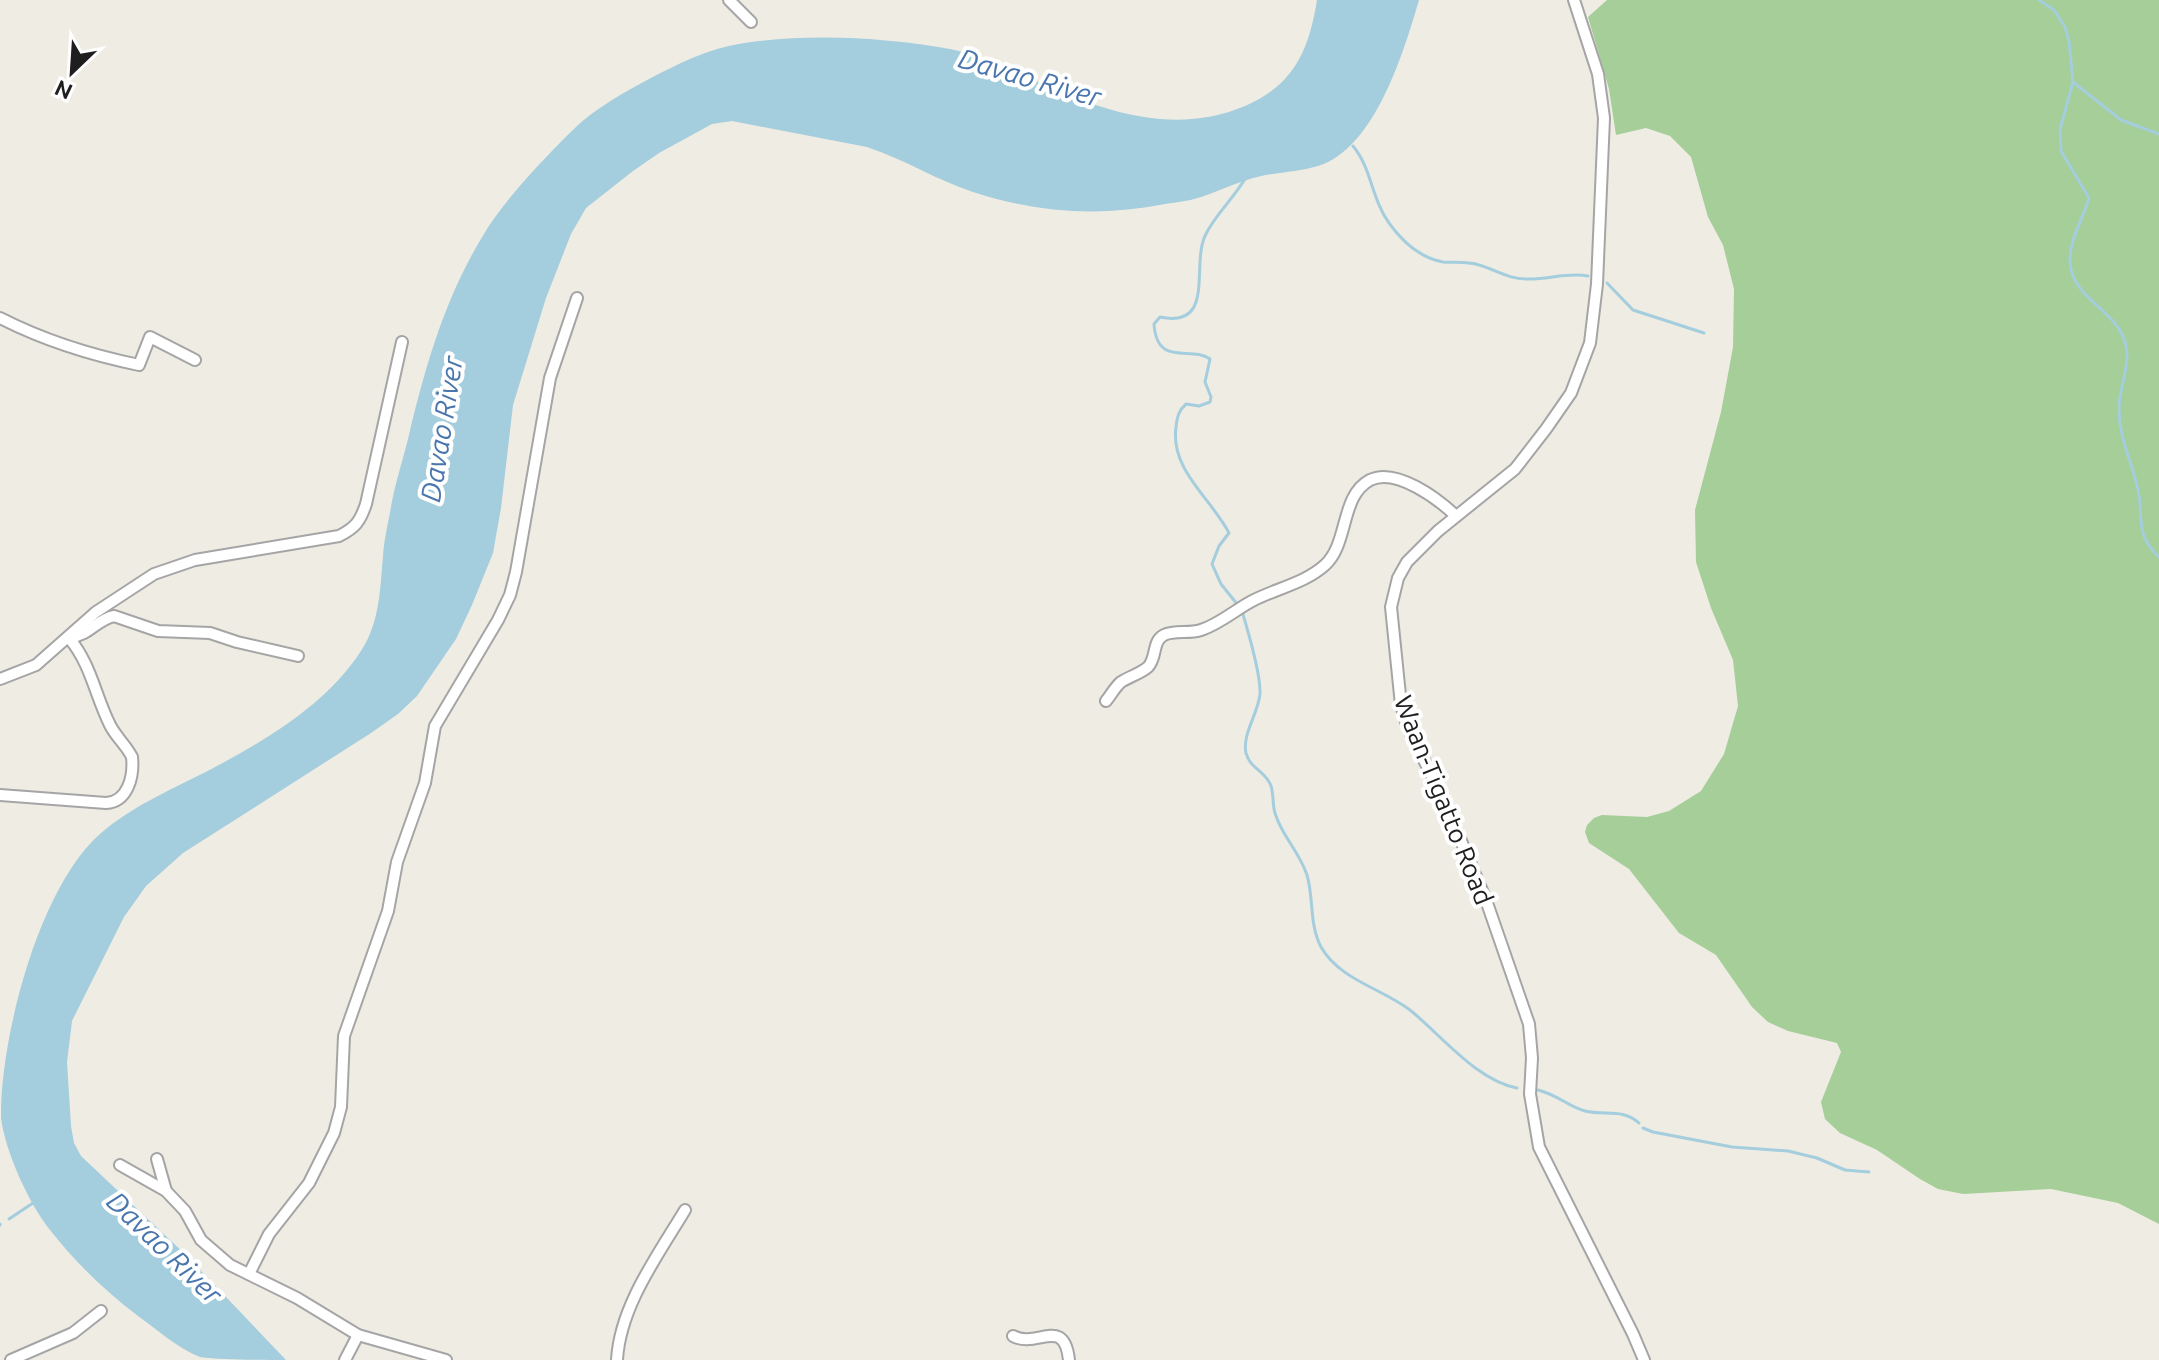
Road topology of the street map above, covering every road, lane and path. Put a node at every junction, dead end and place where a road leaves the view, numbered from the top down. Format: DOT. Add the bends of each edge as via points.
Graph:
graph roads {
  1 [pos="729,0"];
  2 [pos="1574,0"];
  3 [pos="751,22"];
  4 [pos="577,298"];
  5 [pos="0,318"];
  6 [pos="402,342"];
  7 [pos="195,360"];
  8 [pos="1456,516"];
  9 [pos="69,638"];
  10 [pos="298,656"];
  11 [pos="0,679"];
  12 [pos="1106,701"];
  13 [pos="0,795"];
  14 [pos="157,1159"];
  15 [pos="120,1165"];
  16 [pos="166,1191"];
  17 [pos="685,1210"];
  18 [pos="249,1274"];
  19 [pos="101,1311"];
  20 [pos="358,1335"];
  21 [pos="1013,1336"];
  22 [pos="11,1360"];
  23 [pos="345,1360"];
  24 [pos="446,1360"];
  25 [pos="617,1360"];
  26 [pos="1069,1360"];
  27 [pos="1644,1360"];
  1 -- 3 [label="street"];
  2 -- 8 [label="street, Waan-Tigatto Road" via="1598,74 1604,118 1590,343 1571,393 1515,469"];
  4 -- 18 [label="street" via="550,378 510,595 435,726 425,783 397,862 388,911 350,1013 337,1124 309,1183 269,1234"];
  5 -- 7 [label="street" via="65,348 107,359 139,365 150,337"];
  6 -- 9 [label="street" via="366,504 354,528 339,536 176,565 111,601"];
  8 -- 12 [label="street" via="1420,489 1387,477 1371,479 1353,499 1337,548 1321,568 1212,626 1165,635 1146,668 1118,685"];
  8 -- 27 [label="street, Waan-Tigatto Road" via="1407,562 1393,593 1401,705 1486,900 1519,991 1529,1024 1530,1094 1539,1147"];
  9 -- 10 [label="street" via="114,616 158,631 210,633"];
  9 -- 11 [label="street" via="36,665"];
  9 -- 13 [label="street" via="92,675 109,724 132,757 126,790 115,803"];
  14 -- 16 [label="street"];
  15 -- 16 [label="street"];
  16 -- 18 [label="street" via="201,1240"];
  17 -- 25 [label="street" via="639,1290 620,1336"];
  18 -- 20 [label="street"];
  19 -- 22 [label="street" via="73,1333"];
  20 -- 23 [label="street"];
  20 -- 24 [label="street"];
  21 -- 26 [label="street" via="1058,1337 1068,1346"];
}
